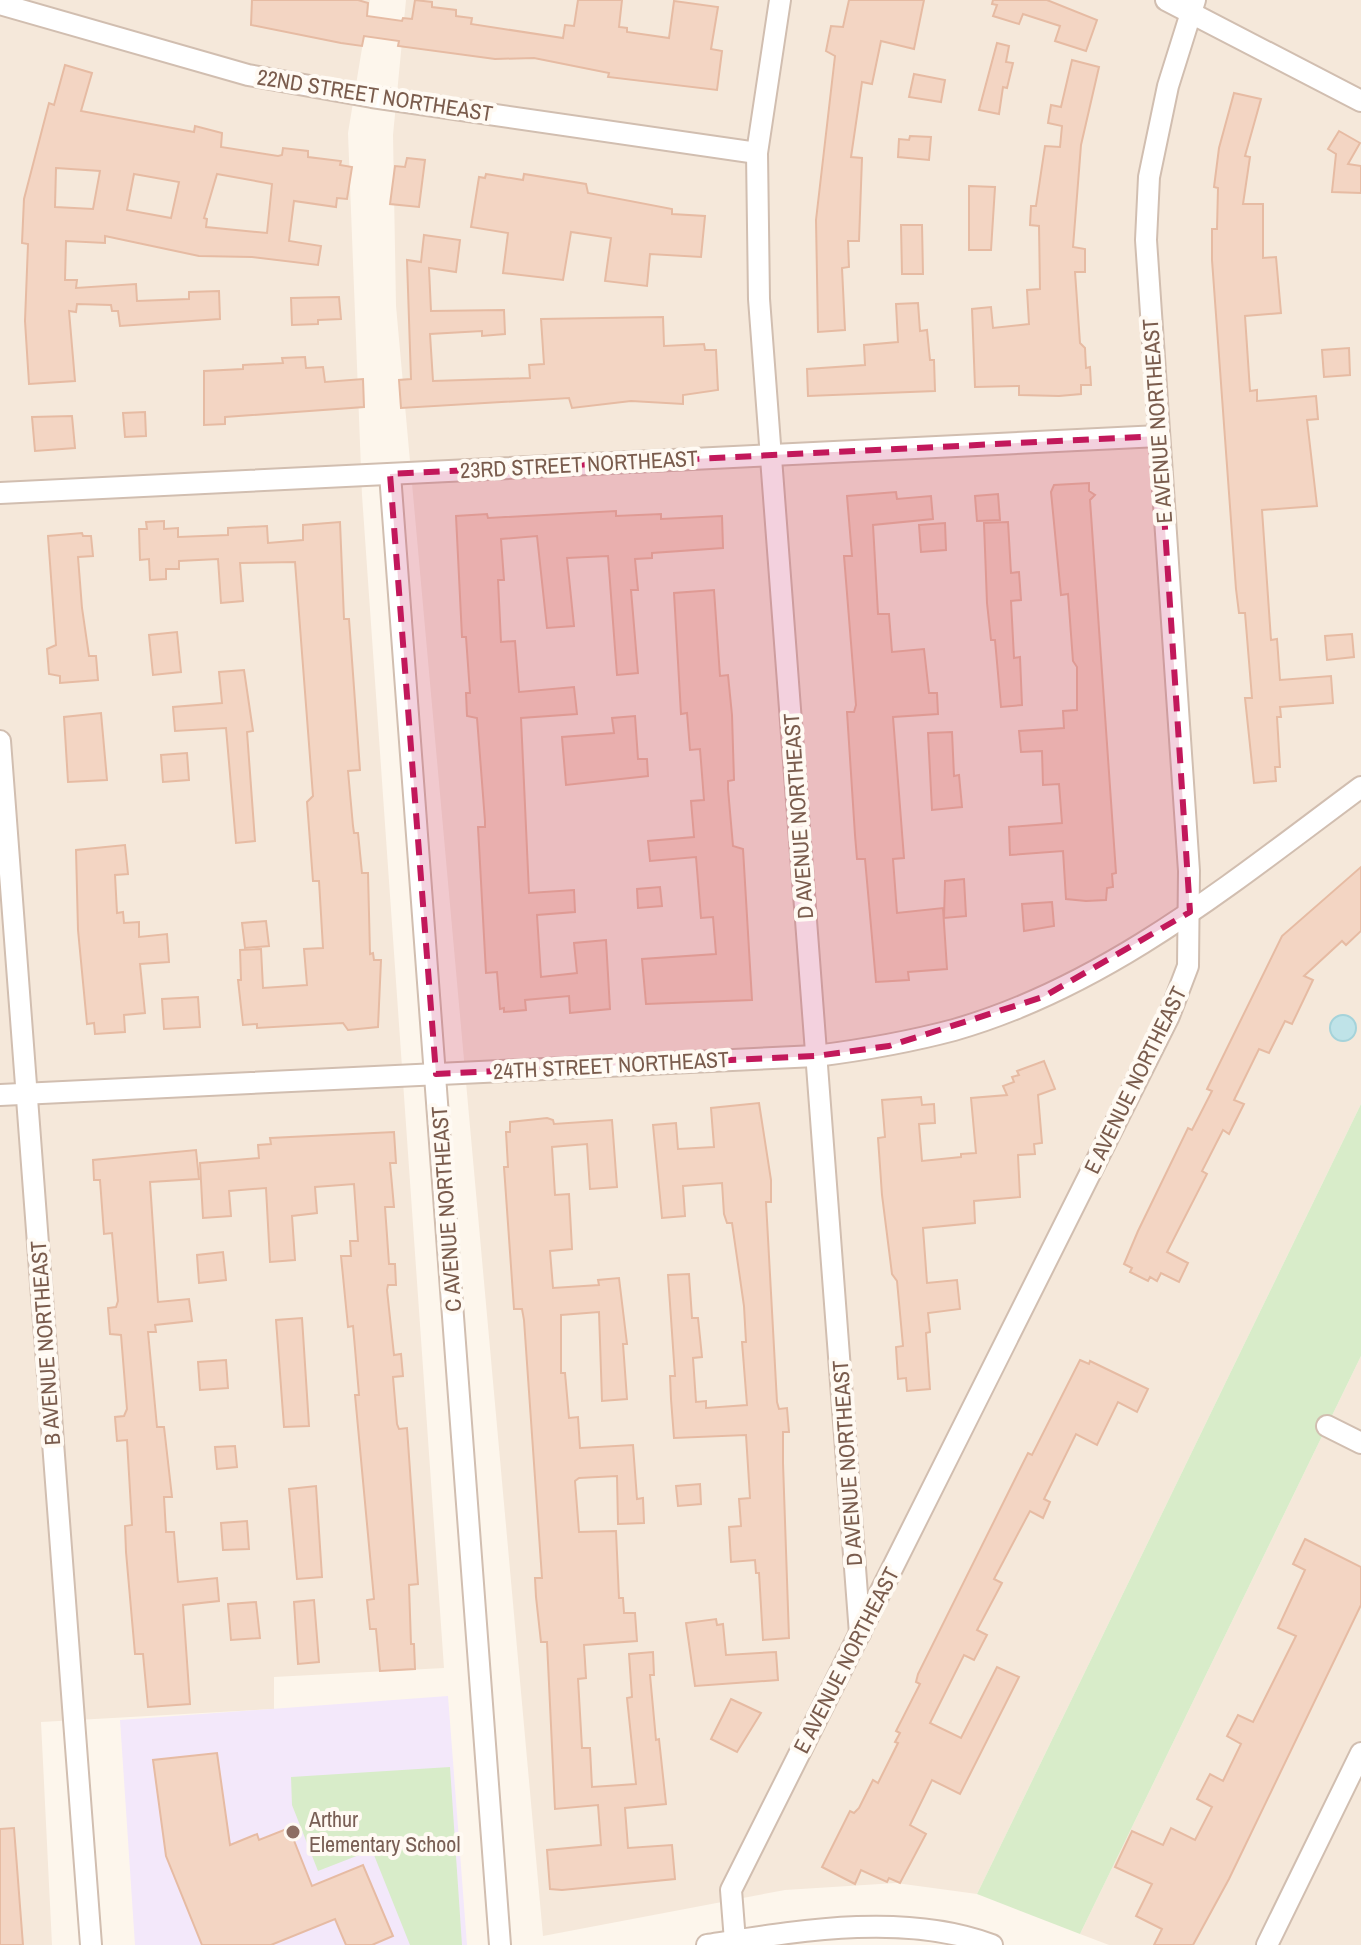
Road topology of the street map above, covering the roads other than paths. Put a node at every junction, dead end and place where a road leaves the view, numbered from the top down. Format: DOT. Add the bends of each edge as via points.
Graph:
graph roads {
  1 [pos="780,0"];
  2 [pos="1166,0"];
  3 [pos="0,4"];
  4 [pos="1192,5"];
  5 [pos="1361,101"];
  6 [pos="757,153"];
  7 [pos="1159,436"];
  8 [pos="771,454"];
  9 [pos="390,474"];
  10 [pos="0,493"];
  11 [pos="0,741"];
  12 [pos="1361,787"];
  13 [pos="1190,912"];
  14 [pos="816,1056"];
  15 [pos="436,1074"];
  16 [pos="26,1094"];
  17 [pos="0,1095"];
  18 [pos="1327,1426"];
  19 [pos="1361,1443"];
  20 [pos="860,1634"];
  21 [pos="1361,1753"];
  22 [pos="735,1941"];
  23 [pos="91,1945"];
  24 [pos="500,1945"];
  25 [pos="707,1945"];
  26 [pos="992,1945"];
  27 [pos="1267,1945"];
  1 -- 6 [label="street, D AVENUE NORTHEAST"];
  2 -- 4 [label="street"];
  3 -- 6 [label="street, 22ND STREET NORTHEAST" via="248,75"];
  4 -- 5 [label="street"];
  4 -- 7 [label="street, E AVENUE NORTHEAST" via="1149,177 1146,254"];
  6 -- 8 [label="street, D AVENUE NORTHEAST" via="759,299"];
  7 -- 8 [label="street, 23RD STREET NORTHEAST"];
  7 -- 13 [label="street, E AVENUE NORTHEAST"];
  8 -- 9 [label="street, 23RD STREET NORTHEAST"];
  8 -- 14 [label="street, D AVENUE NORTHEAST"];
  9 -- 10 [label="street, 23RD STREET NORTHEAST"];
  9 -- 15 [label="street, C AVENUE NORTHEAST"];
  11 -- 16 [label="street, B AVENUE NORTHEAST"];
  12 -- 13 [label="street, 24TH STREET NORTHEAST"];
  13 -- 14 [label="street, 24TH STREET NORTHEAST" via="1122,956 1043,997 957,1029"];
  13 -- 20 [label="street, E AVENUE NORTHEAST" via="1188,966 1169,1016"];
  14 -- 15 [label="street, 24TH STREET NORTHEAST"];
  14 -- 20 [label="street, D AVENUE NORTHEAST"];
  15 -- 16 [label="street, 24TH STREET NORTHEAST"];
  15 -- 24 [label="street, C AVENUE NORTHEAST"];
  16 -- 17 [label="street, 24TH STREET NORTHEAST"];
  16 -- 23 [label="street, B AVENUE NORTHEAST"];
  18 -- 19 [label="street"];
  20 -- 22 [label="street, E AVENUE NORTHEAST" via="731,1890"];
  21 -- 27 [label="street"];
  22 -- 25 [label="street"];
  22 -- 26 [label="street" via="884,1927 954,1934"];
}
